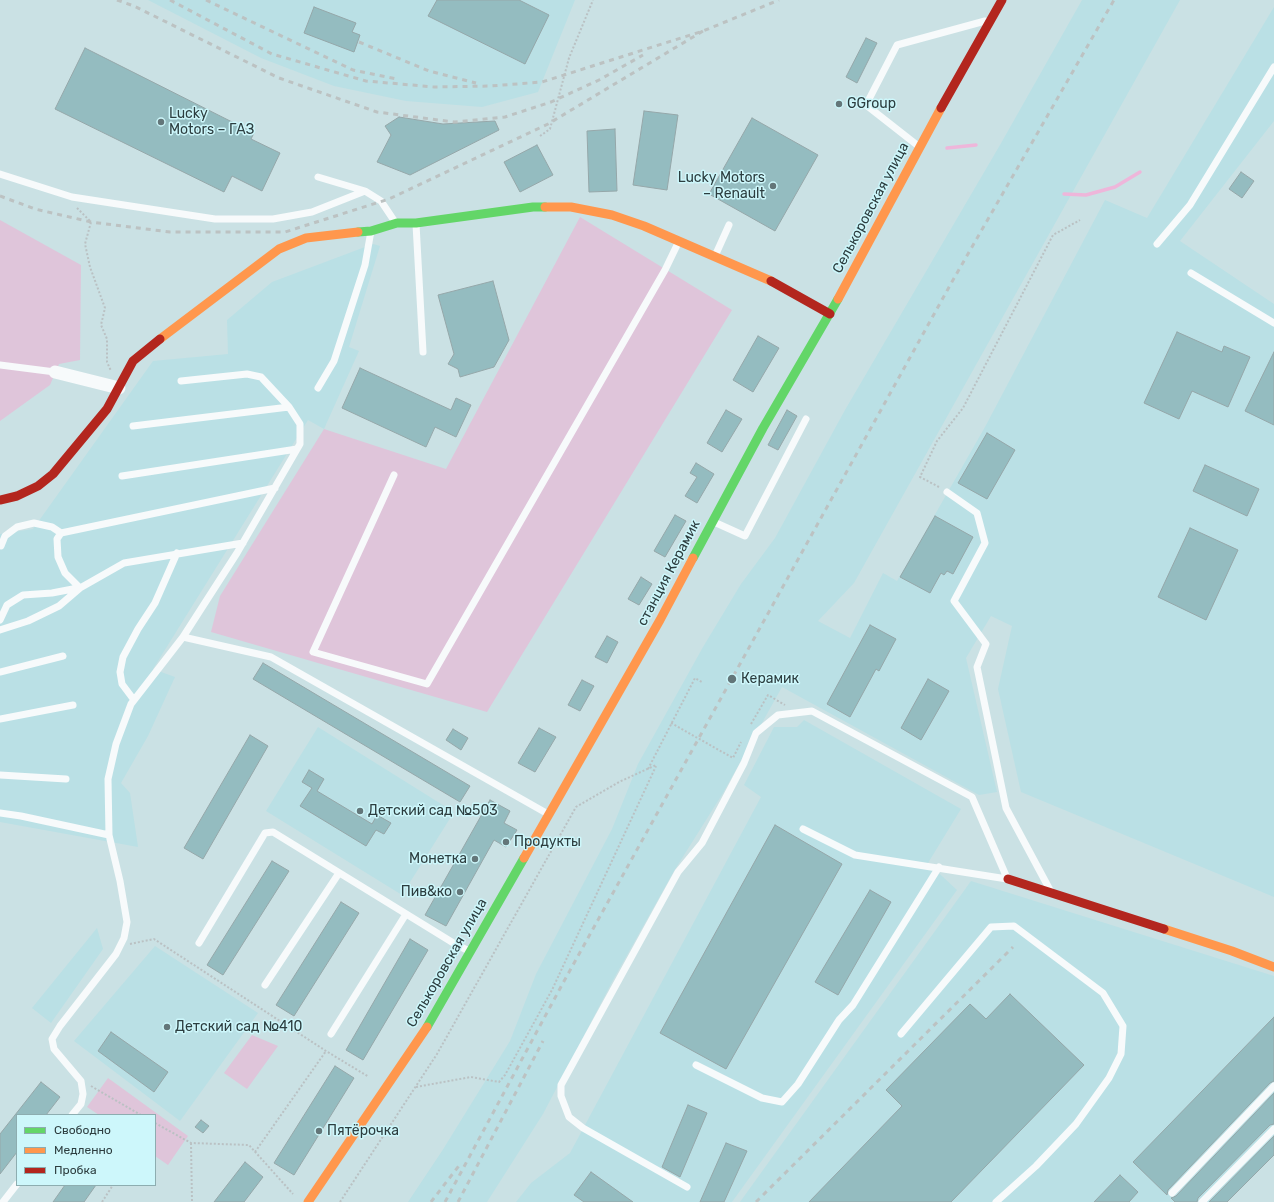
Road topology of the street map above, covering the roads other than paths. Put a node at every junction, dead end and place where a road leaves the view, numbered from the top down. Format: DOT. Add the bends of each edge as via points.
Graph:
graph roads {
  1 [pos="1002,0"];
  2 [pos="989,20"];
  3 [pos="1274,67"];
  4 [pos="919,147"];
  5 [pos="0,174"];
  6 [pos="318,177"];
  7 [pos="365,191"];
  8 [pos="397,224"];
  9 [pos="416,224"];
  10 [pos="729,225"];
  11 [pos="371,231"];
  12 [pos="679,241"];
  13 [pos="1157,244"];
  14 [pos="715,256"];
  15 [pos="1191,273"];
  16 [pos="830,314"];
  17 [pos="1274,323"];
  18 [pos="423,352"];
  19 [pos="0,365"];
  20 [pos="55,372"];
  21 [pos="181,381"];
  22 [pos="119,388"];
  23 [pos="318,388"];
  24 [pos="290,407"];
  25 [pos="806,419"];
  26 [pos="133,426"];
  27 [pos="763,428"];
  28 [pos="297,449"];
  29 [pos="394,475"];
  30 [pos="122,476"];
  31 [pos="275,488"];
  32 [pos="948,492"];
  33 [pos="0,500"];
  34 [pos="712,521"];
  35 [pos="61,533"];
  36 [pos="243,543"];
  37 [pos="1,546"];
  38 [pos="176,554"];
  39 [pos="80,588"];
  40 [pos="0,620"];
  41 [pos="0,630"];
  42 [pos="183,637"];
  43 [pos="63,656"];
  44 [pos="0,672"];
  45 [pos="134,700"];
  46 [pos="73,705"];
  47 [pos="0,719"];
  48 [pos="597,730"];
  49 [pos="0,775"];
  50 [pos="66,779"];
  51 [pos="0,813"];
  52 [pos="548,814"];
  53 [pos="803,829"];
  54 [pos="109,835"];
  55 [pos="939,867"];
  56 [pos="339,872"];
  57 [pos="1008,879"];
  58 [pos="1052,893"];
  59 [pos="406,914"];
  60 [pos="199,943"];
  61 [pos="471,951"];
  62 [pos="1274,967"];
  63 [pos="264,985"];
  64 [pos="331,1034"];
  65 [pos="901,1034"];
  66 [pos="696,1065"];
  67 [pos="1274,1086"];
  68 [pos="73,1114"];
  69 [pos="1274,1129"];
  70 [pos="16,1185"];
  71 [pos="687,1186"];
  72 [pos="1172,1193"];
  73 [pos="3,1202"];
  74 [pos="308,1202"];
  75 [pos="996,1202"];
  76 [pos="1202,1202"];
  1 -- 2 [label="main road, Селькоровская улица"];
  2 -- 4 [label="main road, Селькоровская улица"];
  2 -- 4 [label="lane" via="896,45 866,104"];
  3 -- 13 [label="lane" via="1190,205"];
  4 -- 16 [label="main road, Селькоровская улица"];
  5 -- 7 [label="lane" via="72,197 215,219 273,219 312,212"];
  6 -- 7 [label="lane"];
  7 -- 8 [label="lane" via="381,201"];
  8 -- 9 [label="main road"];
  8 -- 11 [label="main road"];
  9 -- 12 [label="main road" via="533,207 571,207 612,215"];
  9 -- 18 [label="lane"];
  10 -- 14 [label="lane"];
  11 -- 22 [label="main road" via="306,238 279,249 144,351 133,361"];
  11 -- 23 [label="lane" via="365,265 334,361"];
  12 -- 14 [label="main road"];
  12 -- 29 [label="lane" via="665,270 427,684 313,652"];
  14 -- 16 [label="main road" via="775,283"];
  15 -- 17 [label="lane"];
  16 -- 27 [label="main road, Селькоровская улица"];
  19 -- 20 [label="lane"];
  20 -- 22 [label="street"];
  21 -- 24 [label="lane" via="247,374 261,377"];
  22 -- 33 [label="main road" via="107,409 53,474 38,486 17,496"];
  24 -- 26 [label="lane"];
  24 -- 28 [label="lane" via="300,424 300,444"];
  25 -- 34 [label="lane" via="745,536"];
  27 -- 34 [label="main road, станция Керамик"];
  28 -- 30 [label="lane"];
  28 -- 31 [label="lane"];
  31 -- 35 [label="lane"];
  31 -- 36 [label="lane"];
  32 -- 58 [label="lane" via="977,513 985,543 954,601 986,644 977,667 1006,808"];
  34 -- 48 [label="main road, станция Керамик" via="660,620"];
  35 -- 37 [label="lane" via="34,523 17,527 5,536"];
  35 -- 39 [label="lane" via="57,539 58,557 64,573"];
  36 -- 38 [label="lane"];
  36 -- 42 [label="lane"];
  38 -- 39 [label="lane" via="124,563"];
  38 -- 45 [label="lane" via="155,603 123,657 120,672 122,684"];
  39 -- 40 [label="lane" via="23,595 7,605"];
  39 -- 41 [label="lane" via="59,606 28,621"];
  42 -- 45 [label="lane"];
  42 -- 52 [label="lane" via="271,657"];
  43 -- 44 [label="lane"];
  45 -- 54 [label="lane" via="116,744 108,778"];
  46 -- 47 [label="lane"];
  48 -- 52 [label="main road, Селькоровская улица"];
  49 -- 50 [label="lane"];
  51 -- 54 [label="lane"];
  52 -- 61 [label="main road, Селькоровская улица"];
  53 -- 55 [label="lane" via="855,855"];
  54 -- 68 [label="lane" via="127,922 124,938 116,954 52,1039 54,1049 81,1081 81,1104"];
  55 -- 57 [label="lane"];
  55 -- 66 [label="lane" via="853,1005 839,1020 798,1084 782,1102 762,1098"];
  56 -- 59 [label="lane"];
  56 -- 60 [label="lane" via="273,832 265,833"];
  56 -- 63 [label="lane"];
  57 -- 58 [label="main road"];
  57 -- 71 [label="lane" via="972,797 812,711 778,714 756,733 744,763 702,843 678,872 561,1085 561,1096 568,1117"];
  58 -- 62 [label="main road"];
  59 -- 61 [label="lane"];
  59 -- 64 [label="lane"];
  61 -- 74 [label="main road, Селькоровская улица" via="435,1015"];
  65 -- 75 [label="lane" via="991,927 1014,926 1103,993 1123,1026 1121,1054 1108,1078 1076,1124 1036,1166"];
  67 -- 72 [label="lane"];
  69 -- 76 [label="lane"];
  70 -- 73 [label="lane"];
}
